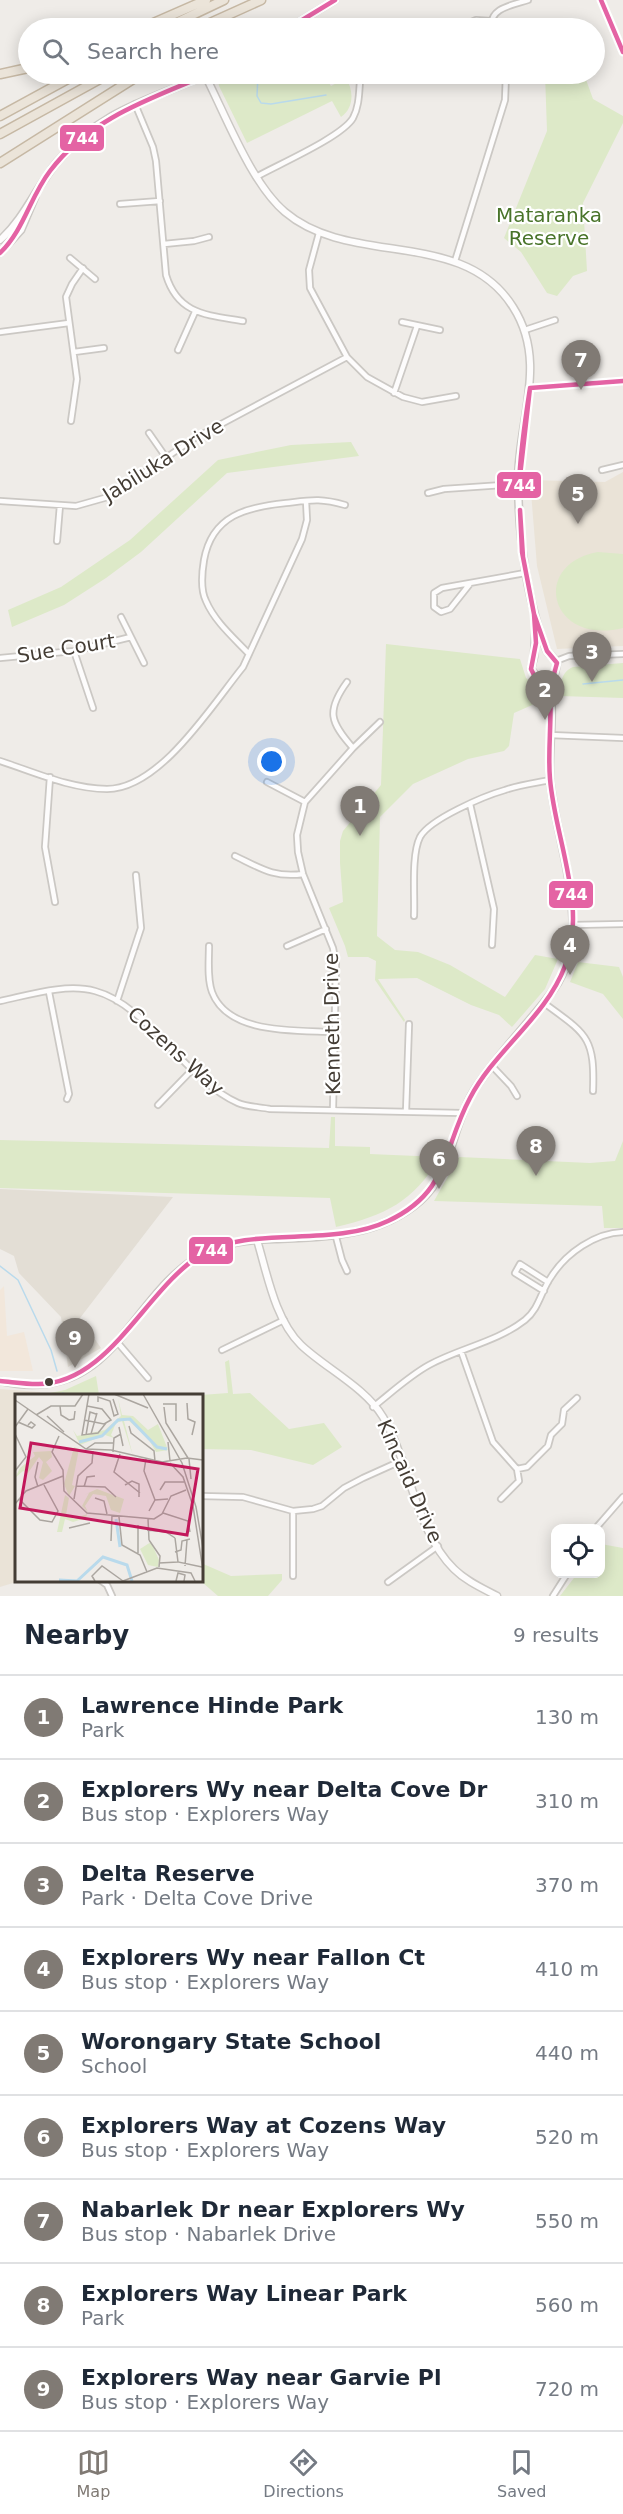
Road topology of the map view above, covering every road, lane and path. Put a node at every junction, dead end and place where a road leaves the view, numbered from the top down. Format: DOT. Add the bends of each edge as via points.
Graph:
graph roads {
  1 [pos="206,0"];
  2 [pos="224,0"];
  3 [pos="261,0"];
  4 [pos="335,0"];
  5 [pos="528,0"];
  6 [pos="601,0"];
  7 [pos="165,18"];
  8 [pos="186,18"];
  9 [pos="221,18"];
  10 [pos="305,18"];
  11 [pos="493,18"];
  12 [pos="623,51"];
  13 [pos="18,70"];
  14 [pos="0,74"];
  15 [pos="59,84"];
  16 [pos="91,84"];
  17 [pos="125,84"];
  18 [pos="182,84"];
  19 [pos="212,84"];
  20 [pos="360,84"];
  21 [pos="506,84"];
  22 [pos="134,103"];
  23 [pos="0,116"];
  24 [pos="0,134"];
  25 [pos="0,163"];
  26 [pos="256,177"];
  27 [pos="38,190"];
  28 [pos="160,201"];
  29 [pos="120,204"];
  30 [pos="319,233"];
  31 [pos="209,237"];
  32 [pos="0,240"];
  33 [pos="164,244"];
  34 [pos="0,253"];
  35 [pos="70,258"];
  36 [pos="455,261"];
  37 [pos="83,268"];
  38 [pos="95,279"];
  39 [pos="195,312"];
  40 [pos="555,320"];
  41 [pos="243,321"];
  42 [pos="69,322"];
  43 [pos="402,322"];
  44 [pos="417,326"];
  45 [pos="440,330"];
  46 [pos="525,330"];
  47 [pos="0,332"];
  48 [pos="104,348"];
  49 [pos="178,350"];
  50 [pos="74,352"];
  51 [pos="347,357"];
  52 [pos="623,381"];
  53 [pos="531,388"];
  54 [pos="394,393"];
  55 [pos="456,396"];
  56 [pos="71,421"];
  57 [pos="149,433"];
  58 [pos="165,456"];
  59 [pos="623,465"];
  60 [pos="602,470"];
  61 [pos="518,484"];
  62 [pos="428,493"];
  63 [pos="0,501"];
  64 [pos="306,501"];
  65 [pos="345,505"];
  66 [pos="60,506"];
  67 [pos="57,541"];
  68 [pos="525,573"];
  69 [pos="469,585"];
  70 [pos="121,617"];
  71 [pos="536,619"];
  72 [pos="131,637"];
  73 [pos="74,651"];
  74 [pos="547,653"];
  75 [pos="249,654"];
  76 [pos="623,654"];
  77 [pos="534,657"];
  78 [pos="0,658"];
  79 [pos="556,661"];
  80 [pos="144,663"];
  81 [pos="548,679"];
  82 [pos="347,682"];
  83 [pos="93,708"];
  84 [pos="380,722"];
  85 [pos="550,735"];
  86 [pos="623,738"];
  87 [pos="353,748"];
  88 [pos="0,761"];
  89 [pos="50,777"];
  90 [pos="550,780"];
  91 [pos="267,782"];
  92 [pos="305,802"];
  93 [pos="470,804"];
  94 [pos="235,856"];
  95 [pos="303,874"];
  96 [pos="136,875"];
  97 [pos="55,902"];
  98 [pos="414,916"];
  99 [pos="623,924"];
  100 [pos="573,925"];
  101 [pos="326,929"];
  102 [pos="492,945"];
  103 [pos="209,946"];
  104 [pos="287,946"];
  105 [pos="49,992"];
  106 [pos="0,1001"];
  107 [pos="117,1001"];
  108 [pos="544,1003"];
  109 [pos="409,1024"];
  110 [pos="333,1032"];
  111 [pos="493,1066"];
  112 [pos="192,1070"];
  113 [pos="592,1091"];
  114 [pos="517,1096"];
  115 [pos="67,1100"];
  116 [pos="158,1105"];
  117 [pos="333,1110"];
  118 [pos="406,1112"];
  119 [pos="462,1113"];
  120 [pos="623,1232"];
  121 [pos="336,1236"];
  122 [pos="256,1240"];
  123 [pos="347,1271"];
  124 [pos="548,1282"];
  125 [pos="544,1291"];
  126 [pos="284,1320"];
  127 [pos="118,1343"];
  128 [pos="222,1350"];
  129 [pos="461,1351"];
  130 [pos="148,1378"];
  131 [pos="0,1381"];
  132 [pos="577,1398"];
  133 [pos="373,1407"];
  134 [pos="403,1460"];
  135 [pos="517,1469"];
  136 [pos="202,1496"];
  137 [pos="623,1497"];
  138 [pos="501,1499"];
  139 [pos="293,1511"];
  140 [pos="599,1524"];
  141 [pos="438,1546"];
  142 [pos="293,1576"];
  143 [pos="564,1578"];
  144 [pos="101,1581"];
  145 [pos="388,1582"];
  146 [pos="112,1596"];
  147 [pos="497,1596"];
  148 [pos="553,1596"];
  1 -- 7 [label="highway"];
  2 -- 8 [label="highway"];
  3 -- 9 [label="highway"];
  4 -- 10 [label="street"];
  5 -- 11 [label="street" via="499,10"];
  6 -- 12 [label="street"];
  13 -- 14 [label="highway"];
  15 -- 23 [label="highway"];
  16 -- 24 [label="highway"];
  17 -- 25 [label="highway"];
  18 -- 22 [label="street"];
  19 -- 26 [label="street"];
  20 -- 26 [label="street" via="357,108 348,124"];
  21 -- 36 [label="street" via="505,100"];
  22 -- 27 [label="street" via="105,118 82,137 50,170"];
  22 -- 28 [label="street" via="153,147"];
  26 -- 30 [label="street" via="286,213"];
  27 -- 32 [label="street"];
  27 -- 34 [label="street" via="21,231"];
  28 -- 29 [label="street"];
  28 -- 33 [label="street"];
  30 -- 36 [label="street"];
  30 -- 51 [label="street" via="309,270 310,288"];
  31 -- 33 [label="street"];
  33 -- 39 [label="street" via="170,288"];
  35 -- 37 [label="street"];
  36 -- 46 [label="street" via="500,290 513,305"];
  37 -- 38 [label="street"];
  37 -- 42 [label="street" via="67,294"];
  39 -- 41 [label="street"];
  39 -- 49 [label="street"];
  40 -- 46 [label="street"];
  42 -- 47 [label="street"];
  42 -- 50 [label="street"];
  43 -- 44 [label="street"];
  44 -- 45 [label="street"];
  44 -- 54 [label="street"];
  46 -- 53 [label="street" via="531,355"];
  48 -- 50 [label="street"];
  50 -- 56 [label="street" via="77,387"];
  51 -- 54 [label="street" via="367,377"];
  51 -- 58 [label="street, Jabiluka Drive"];
  52 -- 53 [label="street"];
  53 -- 61 [label="street"];
  54 -- 55 [label="street" via="422,402"];
  57 -- 58 [label="street"];
  58 -- 66 [label="street, Jabiluka Drive" via="108,497 88,504"];
  59 -- 60 [label="street"];
  61 -- 62 [label="street"];
  61 -- 68 [label="street"];
  63 -- 66 [label="street, Jabiluka Drive"];
  64 -- 65 [label="street" via="322,498"];
  64 -- 75 [label="street" via="302,539"];
  64 -- 75 [label="street" via="250,507 218,529 206,548 204,599"];
  66 -- 67 [label="street"];
  68 -- 69 [label="street"];
  68 -- 71 [label="street"];
  69 -- 69 [label="street" via="442,588 434,593 437,611 450,609"];
  70 -- 72 [label="street, Sue Court"];
  71 -- 74 [label="street"];
  71 -- 77 [label="street"];
  72 -- 73 [label="street, Sue Court"];
  72 -- 80 [label="street, Sue Court"];
  73 -- 78 [label="street, Sue Court"];
  73 -- 83 [label="street"];
  74 -- 77 [label="street"];
  74 -- 79 [label="street"];
  75 -- 89 [label="street" via="243,667 172,756 130,786 81,787"];
  76 -- 79 [label="street" via="569,656"];
  77 -- 81 [label="street" via="534,675"];
  79 -- 81 [label="street" via="555,673"];
  81 -- 85 [label="street"];
  82 -- 87 [label="street" via="335,698 333,713 335,726"];
  84 -- 87 [label="street, Kenneth Drive"];
  85 -- 86 [label="street"];
  85 -- 90 [label="street"];
  87 -- 92 [label="street, Kenneth Drive"];
  88 -- 89 [label="street"];
  89 -- 97 [label="street" via="45,847"];
  90 -- 93 [label="street" via="505,790"];
  90 -- 100 [label="street"];
  91 -- 92 [label="street"];
  92 -- 95 [label="street, Kenneth Drive" via="297,835"];
  93 -- 98 [label="street" via="438,821 421,837 416,849"];
  93 -- 102 [label="street" via="494,909"];
  94 -- 95 [label="street" via="274,874"];
  95 -- 101 [label="street, Kenneth Drive"];
  96 -- 107 [label="street" via="141,928"];
  99 -- 100 [label="street"];
  100 -- 108 [label="street" via="568,963"];
  101 -- 104 [label="street"];
  101 -- 110 [label="street, Kenneth Drive" via="336,964"];
  103 -- 110 [label="street" via="212,994 237,1018 254,1026"];
  105 -- 106 [label="street, Cozens Way"];
  105 -- 107 [label="street, Cozens Way" via="94,991"];
  105 -- 115 [label="street"];
  107 -- 112 [label="street, Cozens Way"];
  108 -- 111 [label="street"];
  108 -- 113 [label="street" via="586,1038 593,1054"];
  109 -- 118 [label="street"];
  110 -- 117 [label="street, Kenneth Drive"];
  111 -- 114 [label="street"];
  111 -- 119 [label="street"];
  112 -- 116 [label="street"];
  112 -- 117 [label="street, Cozens Way" via="220,1094 241,1104 270,1109"];
  117 -- 118 [label="street, Cozens Way"];
  118 -- 119 [label="street, Cozens Way"];
  119 -- 121 [label="street" via="440,1178 422,1198 384,1224"];
  120 -- 124 [label="street" via="580,1247 564,1260"];
  121 -- 122 [label="street"];
  121 -- 123 [label="street"];
  122 -- 126 [label="street, Kincaid Drive"];
  122 -- 127 [label="street" via="213,1249 184,1266"];
  124 -- 125 [label="street"];
  124 -- 125 [label="street" via="520,1264 515,1273"];
  125 -- 129 [label="street" via="527,1318"];
  126 -- 128 [label="street"];
  126 -- 133 [label="street, Kincaid Drive" via="300,1344"];
  127 -- 130 [label="street"];
  127 -- 131 [label="street" via="94,1364 67,1378 33,1384"];
  129 -- 133 [label="street" via="429,1365"];
  129 -- 135 [label="street" via="493,1442"];
  132 -- 135 [label="street" via="564,1410 562,1424 551,1435 548,1446 527,1467"];
  133 -- 134 [label="street, Kincaid Drive" via="381,1415"];
  134 -- 139 [label="street" via="344,1488 322,1506"];
  134 -- 141 [label="street, Kincaid Drive"];
  135 -- 138 [label="street" via="519,1481"];
  136 -- 139 [label="street" via="243,1497"];
  137 -- 140 [label="street"];
  139 -- 142 [label="street"];
  141 -- 145 [label="street"];
  141 -- 147 [label="street, Kincaid Drive" via="454,1569"];
  143 -- 148 [label="street"];
  144 -- 146 [label="street"];
}
